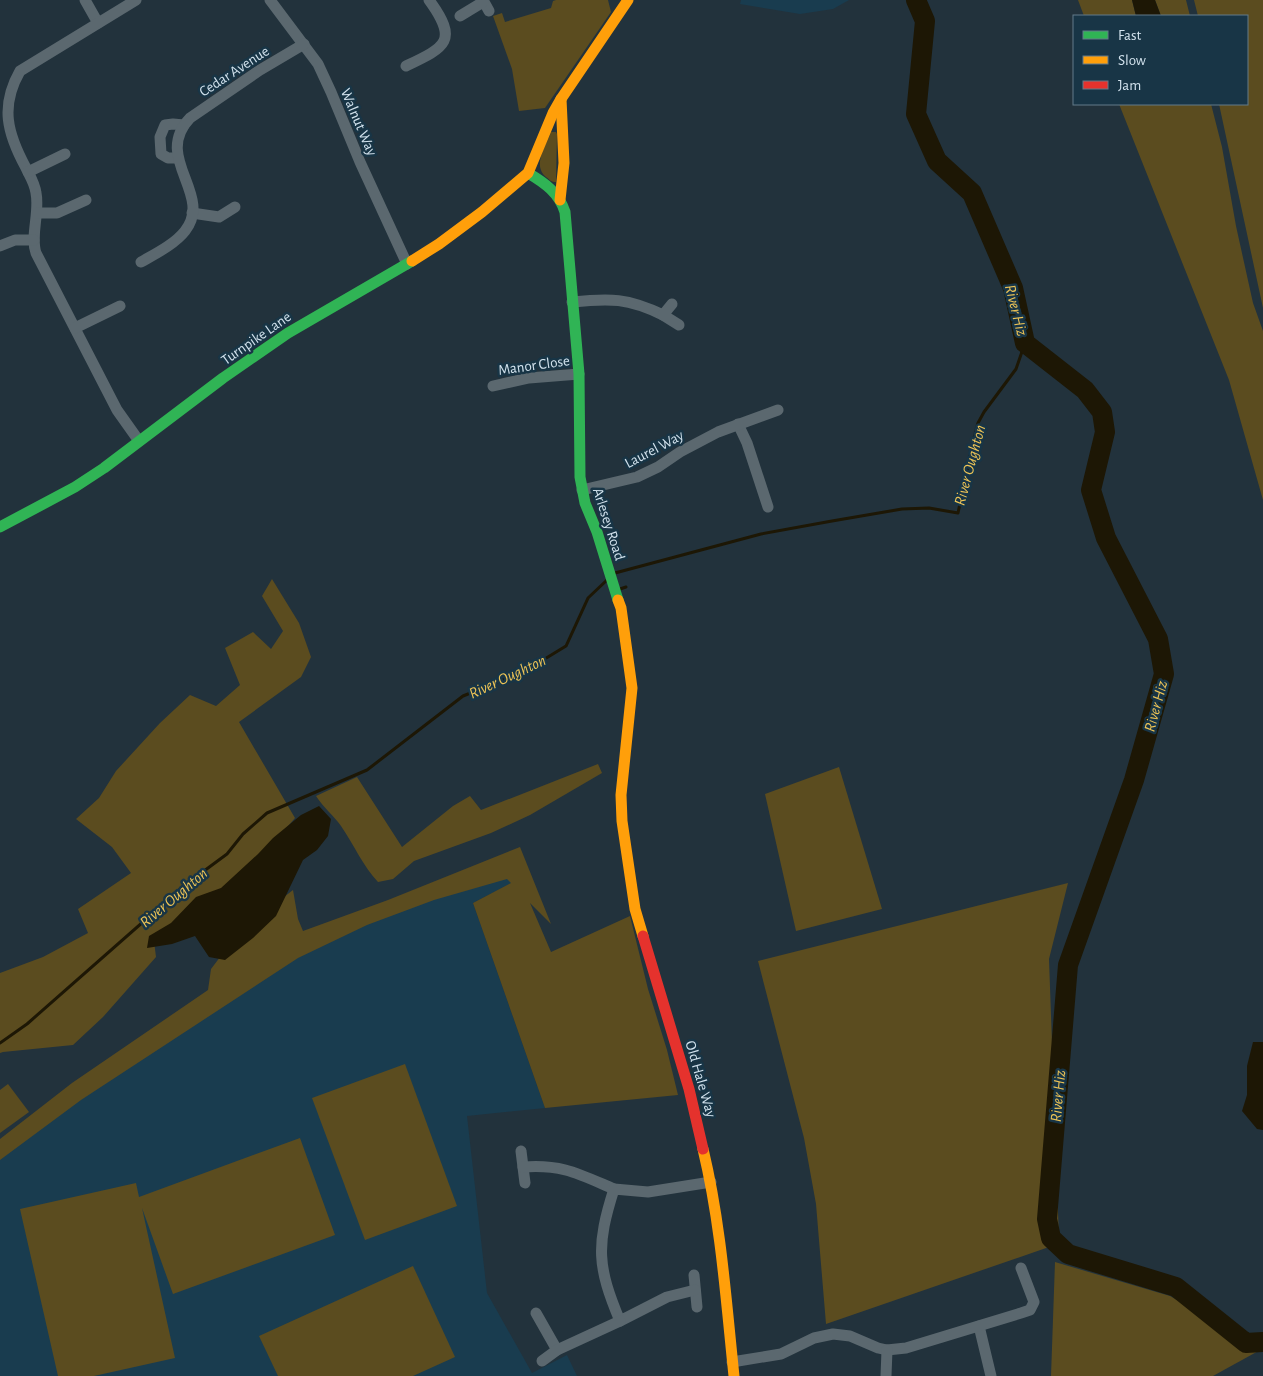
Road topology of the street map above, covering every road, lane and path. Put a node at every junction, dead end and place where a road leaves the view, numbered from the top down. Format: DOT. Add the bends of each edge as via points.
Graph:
graph roads {
  1 [pos="85,0"];
  2 [pos="136,0"];
  3 [pos="270,0"];
  4 [pos="429,0"];
  5 [pos="628,0"];
  6 [pos="485,4"];
  7 [pos="460,16"];
  8 [pos="98,23"];
  9 [pos="304,44"];
  10 [pos="406,66"];
  11 [pos="561,99"];
  12 [pos="184,125"];
  13 [pos="65,154"];
  14 [pos="178,158"];
  15 [pos="28,172"];
  16 [pos="528,172"];
  17 [pos="86,200"];
  18 [pos="560,200"];
  19 [pos="235,208"];
  20 [pos="38,213"];
  21 [pos="192,213"];
  22 [pos="34,240"];
  23 [pos="0,246"];
  24 [pos="140,262"];
  25 [pos="407,264"];
  26 [pos="572,302"];
  27 [pos="672,304"];
  28 [pos="120,306"];
  29 [pos="663,315"];
  30 [pos="679,325"];
  31 [pos="75,328"];
  32 [pos="579,374"];
  33 [pos="493,386"];
  34 [pos="778,410"];
  35 [pos="738,424"];
  36 [pos="139,441"];
  37 [pos="582,490"];
  38 [pos="768,507"];
  39 [pos="0,527"];
  40 [pos="621,795"];
  41 [pos="521,1151"];
  42 [pos="523,1167"];
  43 [pos="711,1182"];
  44 [pos="525,1183"];
  45 [pos="614,1188"];
  46 [pos="1021,1268"];
  47 [pos="694,1275"];
  48 [pos="696,1290"];
  49 [pos="697,1307"];
  50 [pos="536,1313"];
  51 [pos="620,1321"];
  52 [pos="979,1326"];
  53 [pos="557,1350"];
  54 [pos="887,1350"];
  55 [pos="542,1361"];
  56 [pos="732,1362"];
  57 [pos="734,1376"];
  58 [pos="886,1376"];
  59 [pos="991,1376"];
  1 -- 8 [label="street"];
  2 -- 8 [label="street"];
  3 -- 9 [label="street, Walnut Way"];
  4 -- 10 [label="street" via="446,27 444,42 436,52"];
  5 -- 11 [label="street"];
  6 -- 7 [label="street"];
  8 -- 15 [label="street" via="28,65 7,88 2,108 5,131"];
  9 -- 12 [label="street, Cedar Avenue" via="260,70"];
  9 -- 25 [label="street, Walnut Way" via="328,85"];
  11 -- 16 [label="street"];
  11 -- 18 [label="street, Arlesey Road" via="563,187"];
  12 -- 14 [label="street" via="176,143"];
  12 -- 14 [label="street, Cedar Avenue" via="165,125 160,137 161,154"];
  13 -- 15 [label="street"];
  14 -- 21 [label="street" via="192,197"];
  15 -- 20 [label="street" via="36,190"];
  16 -- 18 [label="street"];
  16 -- 25 [label="street, Turnpike Lane" via="482,212"];
  17 -- 20 [label="street" via="57,213"];
  18 -- 26 [label="street, Arlesey Road" via="565,219"];
  19 -- 21 [label="street" via="219,217"];
  20 -- 22 [label="street"];
  21 -- 24 [label="street" via="190,223 180,236"];
  22 -- 23 [label="street" via="15,240"];
  22 -- 31 [label="street" via="36,253"];
  25 -- 36 [label="street, Turnpike Lane" via="288,333"];
  26 -- 29 [label="street" via="618,299 640,304"];
  26 -- 32 [label="street, Arlesey Road"];
  27 -- 29 [label="street"];
  28 -- 31 [label="street"];
  29 -- 30 [label="street"];
  31 -- 36 [label="street" via="117,410"];
  32 -- 33 [label="street, Manor Close" via="529,378"];
  32 -- 37 [label="street, Arlesey Road"];
  34 -- 35 [label="street, Laurel Way"];
  35 -- 37 [label="street, Laurel Way" via="637,477"];
  35 -- 38 [label="street"];
  36 -- 39 [label="street, Turnpike Lane" via="75,487"];
  37 -- 40 [label="street, Arlesey Road" via="621,608 631,672"];
  40 -- 43 [label="street, Old Hale Way" via="635,909 691,1098"];
  41 -- 42 [label="street"];
  42 -- 44 [label="street"];
  42 -- 45 [label="street" via="560,1168"];
  43 -- 45 [label="street" via="648,1192"];
  43 -- 56 [label="street, Old Hale Way"];
  45 -- 51 [label="street" via="602,1233 601,1257 607,1290"];
  46 -- 52 [label="street" via="1034,1302 1030,1310"];
  47 -- 48 [label="street"];
  48 -- 49 [label="street"];
  48 -- 51 [label="street" via="667,1297"];
  50 -- 53 [label="street"];
  51 -- 53 [label="street"];
  52 -- 54 [label="street" via="916,1346"];
  52 -- 59 [label="street"];
  53 -- 55 [label="street"];
  54 -- 56 [label="street" via="850,1336 833,1334 814,1338 780,1354"];
  54 -- 58 [label="street"];
  56 -- 57 [label="street, Old Hale Way"];
}
